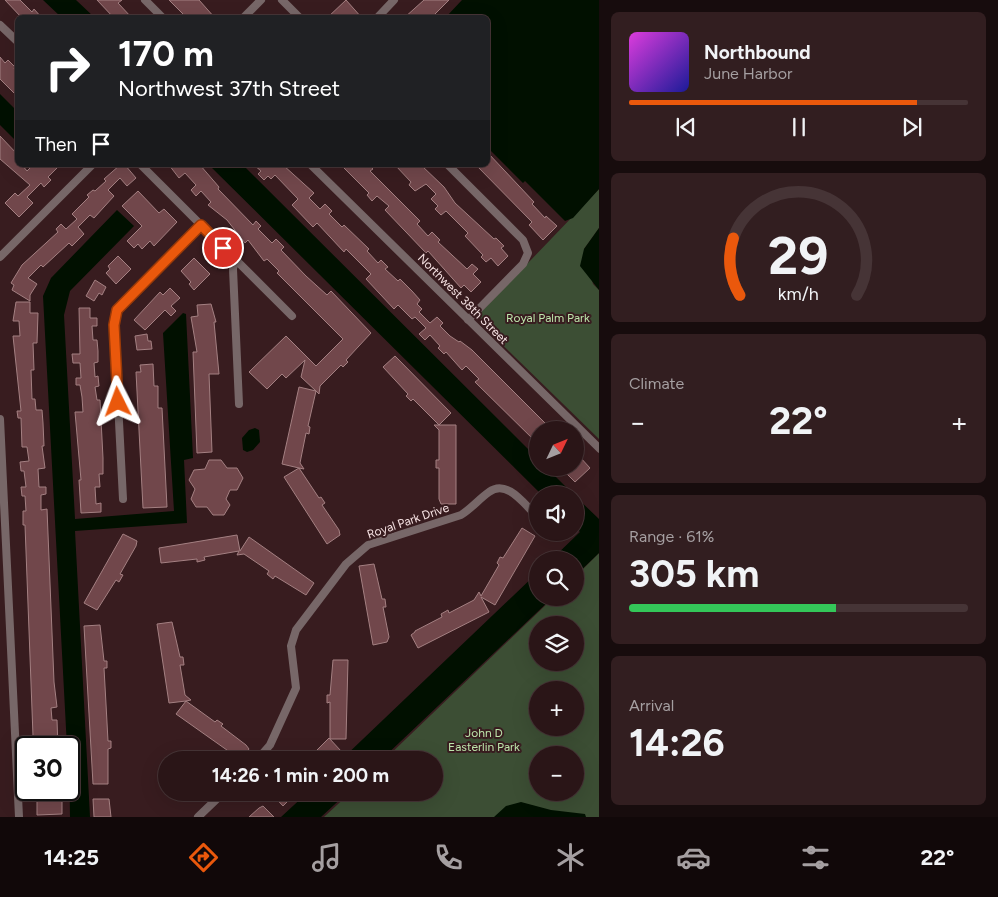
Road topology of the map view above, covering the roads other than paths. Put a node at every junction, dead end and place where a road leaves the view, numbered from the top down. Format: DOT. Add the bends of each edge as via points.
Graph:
graph roads {
  1 [pos="146,0"];
  2 [pos="261,0"];
  3 [pos="282,0"];
  4 [pos="394,0"];
  5 [pos="160,15"];
  6 [pos="246,15"];
  7 [pos="297,15"];
  8 [pos="380,15"];
  9 [pos="0,25"];
  10 [pos="15,39"];
  11 [pos="90,167"];
  12 [pos="143,167"];
  13 [pos="314,167"];
  14 [pos="450,167"];
  15 [pos="201,225"];
  16 [pos="0,257"];
  17 [pos="234,260"];
  18 [pos="292,316"];
  19 [pos="468,320"];
  20 [pos="239,404"];
  21 [pos="0,419"];
  22 [pos="599,449"];
  23 [pos="122,499"];
  24 [pos="529,509"];
  25 [pos="265,751"];
  26 [pos="215,801"];
  27 [pos="19,817"];
  28 [pos="198,817"];
  1 -- 5 [label="street"];
  2 -- 6 [label="street"];
  3 -- 7 [label="street"];
  4 -- 8 [label="street"];
  9 -- 10 [label="street"];
  11 -- 16 [label="street"];
  12 -- 15 [label="street"];
  13 -- 19 [label="street, Northwest 38th Street"];
  14 -- 19 [label="street" via="523,240 528,253 523,264"];
  15 -- 17 [label="street"];
  15 -- 23 [label="street" via="117,310 114,325"];
  17 -- 18 [label="street"];
  17 -- 20 [label="street"];
  19 -- 22 [label="street, Northwest 38th Street"];
  21 -- 27 [label="street"];
  24 -- 25 [label="street, Royal Park Drive" via="509,490 497,489 488,492 461,514 387,537 356,554 296,630 291,646 296,688"];
  26 -- 28 [label="street"];
}
